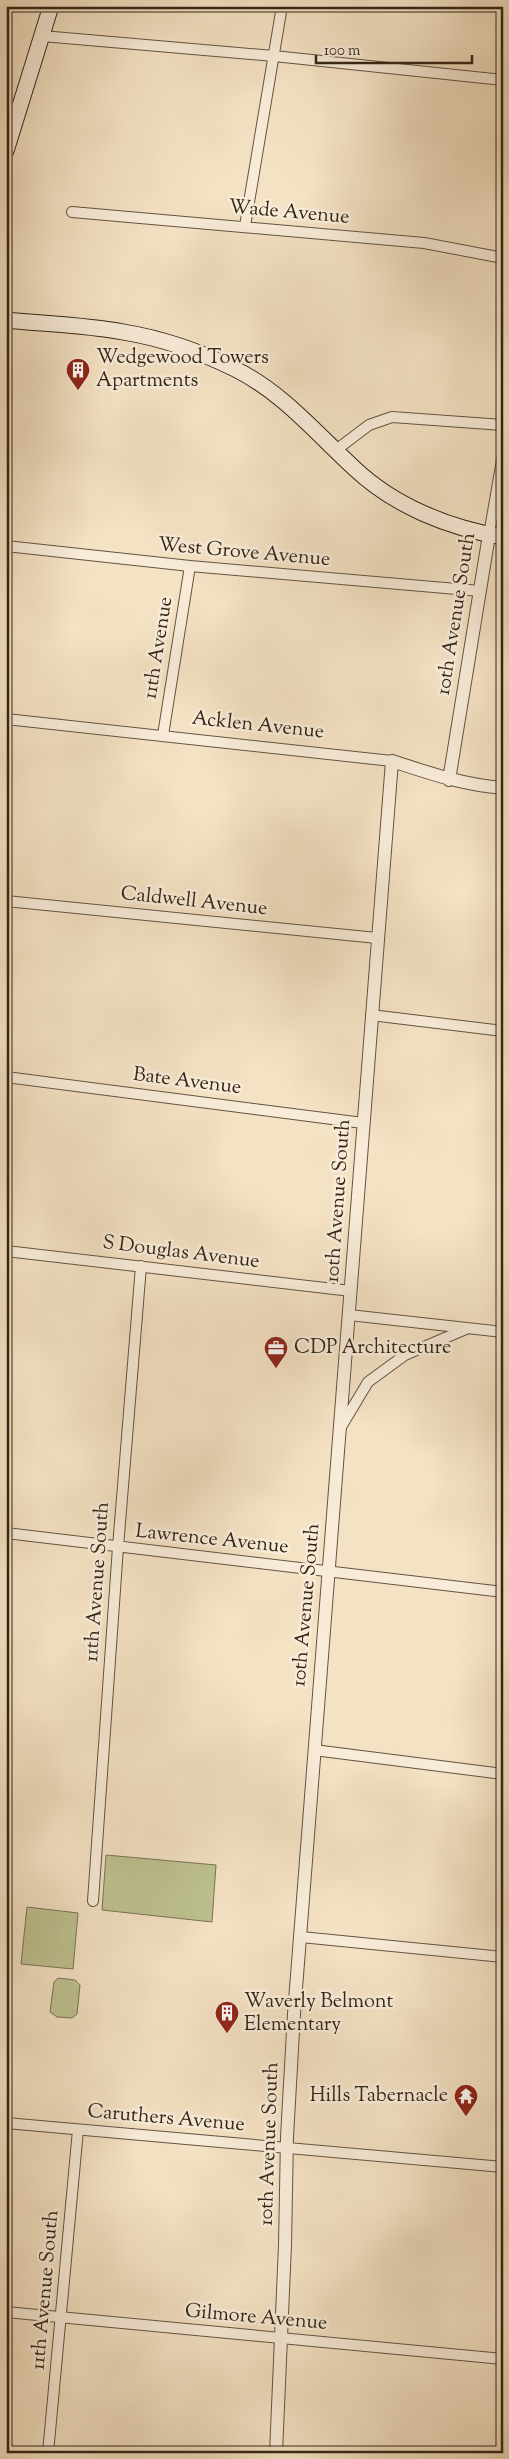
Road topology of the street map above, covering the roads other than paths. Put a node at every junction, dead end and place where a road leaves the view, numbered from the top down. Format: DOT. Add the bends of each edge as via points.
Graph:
graph roads {
  1 [pos="51,6"];
  2 [pos="282,6"];
  3 [pos="42,36"];
  4 [pos="274,56"];
  5 [pos="503,80"];
  6 [pos="6,151"];
  7 [pos="72,212"];
  8 [pos="245,226"];
  9 [pos="503,258"];
  10 [pos="6,320"];
  11 [pos="503,425"];
  12 [pos="336,450"];
  13 [pos="503,454"];
  14 [pos="496,536"];
  15 [pos="6,546"];
  16 [pos="190,566"];
  17 [pos="480,591"];
  18 [pos="6,719"];
  19 [pos="163,735"];
  20 [pos="392,761"];
  21 [pos="449,780"];
  22 [pos="503,788"];
  23 [pos="6,901"];
  24 [pos="378,938"];
  25 [pos="371,1015"];
  26 [pos="503,1031"];
  27 [pos="6,1077"];
  28 [pos="363,1123"];
  29 [pos="6,1251"];
  30 [pos="141,1266"];
  31 [pos="351,1291"];
  32 [pos="349,1316"];
  33 [pos="466,1329"];
  34 [pos="503,1332"];
  35 [pos="341,1426"];
  36 [pos="6,1533"];
  37 [pos="118,1547"];
  38 [pos="328,1571"];
  39 [pos="503,1592"];
  40 [pos="314,1750"];
  41 [pos="503,1774"];
  42 [pos="93,1901"];
  43 [pos="300,1937"];
  44 [pos="503,1957"];
  45 [pos="6,2123"];
  46 [pos="78,2130"];
  47 [pos="287,2147"];
  48 [pos="503,2167"];
  49 [pos="6,2312"];
  50 [pos="60,2317"];
  51 [pos="281,2337"];
  52 [pos="503,2359"];
  53 [pos="48,2453"];
  54 [pos="276,2453"];
  1 -- 3 [label="main road"];
  2 -- 4 [label="street"];
  3 -- 4 [label="street"];
  3 -- 6 [label="main road"];
  4 -- 5 [label="street"];
  4 -- 8 [label="street"];
  7 -- 8 [label="street, Wade Avenue"];
  8 -- 9 [label="street, Wade Avenue" via="424,243"];
  10 -- 12 [label="main road" via="124,332 185,349 235,369 273,393"];
  11 -- 12 [label="street" via="392,417 370,425"];
  12 -- 14 [label="main road" via="387,493 436,520"];
  13 -- 14 [label="street, 10th Avenue South"];
  14 -- 17 [label="street, 10th Avenue South"];
  15 -- 16 [label="street, West Grove Avenue"];
  16 -- 17 [label="street, West Grove Avenue"];
  16 -- 19 [label="street, 11th Avenue"];
  17 -- 21 [label="street, 10th Avenue South"];
  18 -- 19 [label="street, Acklen Avenue"];
  19 -- 20 [label="street, Acklen Avenue"];
  20 -- 21 [label="street, Acklen Avenue"];
  20 -- 24 [label="street, 10th Avenue South"];
  21 -- 22 [label="street, Acklen Avenue"];
  23 -- 24 [label="street, Caldwell Avenue"];
  24 -- 25 [label="street, 10th Avenue South"];
  25 -- 26 [label="street"];
  25 -- 28 [label="street, 10th Avenue South"];
  27 -- 28 [label="street, Bate Avenue"];
  28 -- 31 [label="street, 10th Avenue South"];
  29 -- 30 [label="street, S Douglas Avenue"];
  30 -- 31 [label="street, S Douglas Avenue"];
  30 -- 37 [label="street, 11th Avenue South"];
  31 -- 32 [label="street, 10th Avenue South"];
  32 -- 33 [label="street"];
  32 -- 35 [label="street, 10th Avenue South"];
  33 -- 34 [label="street"];
  33 -- 35 [label="street" via="405,1354 368,1382"];
  35 -- 38 [label="street, 10th Avenue South"];
  36 -- 37 [label="street, Lawrence Avenue"];
  37 -- 38 [label="street, Lawrence Avenue"];
  37 -- 42 [label="street, 11th Avenue South"];
  38 -- 39 [label="street, Lawrence Avenue"];
  38 -- 40 [label="street, 10th Avenue South"];
  40 -- 41 [label="street"];
  40 -- 43 [label="street, 10th Avenue South"];
  43 -- 44 [label="street"];
  43 -- 47 [label="street, 10th Avenue South"];
  45 -- 46 [label="street, Caruthers Avenue"];
  46 -- 47 [label="street, Caruthers Avenue"];
  46 -- 50 [label="street, 11th Avenue South"];
  47 -- 48 [label="street, Caruthers Avenue"];
  47 -- 51 [label="street, 10th Avenue South"];
  49 -- 50 [label="street, Gilmore Avenue"];
  50 -- 51 [label="street, Gilmore Avenue"];
  50 -- 53 [label="street, 11th Avenue South"];
  51 -- 52 [label="street, Gilmore Avenue"];
  51 -- 54 [label="street, 10th Avenue South"];
}
